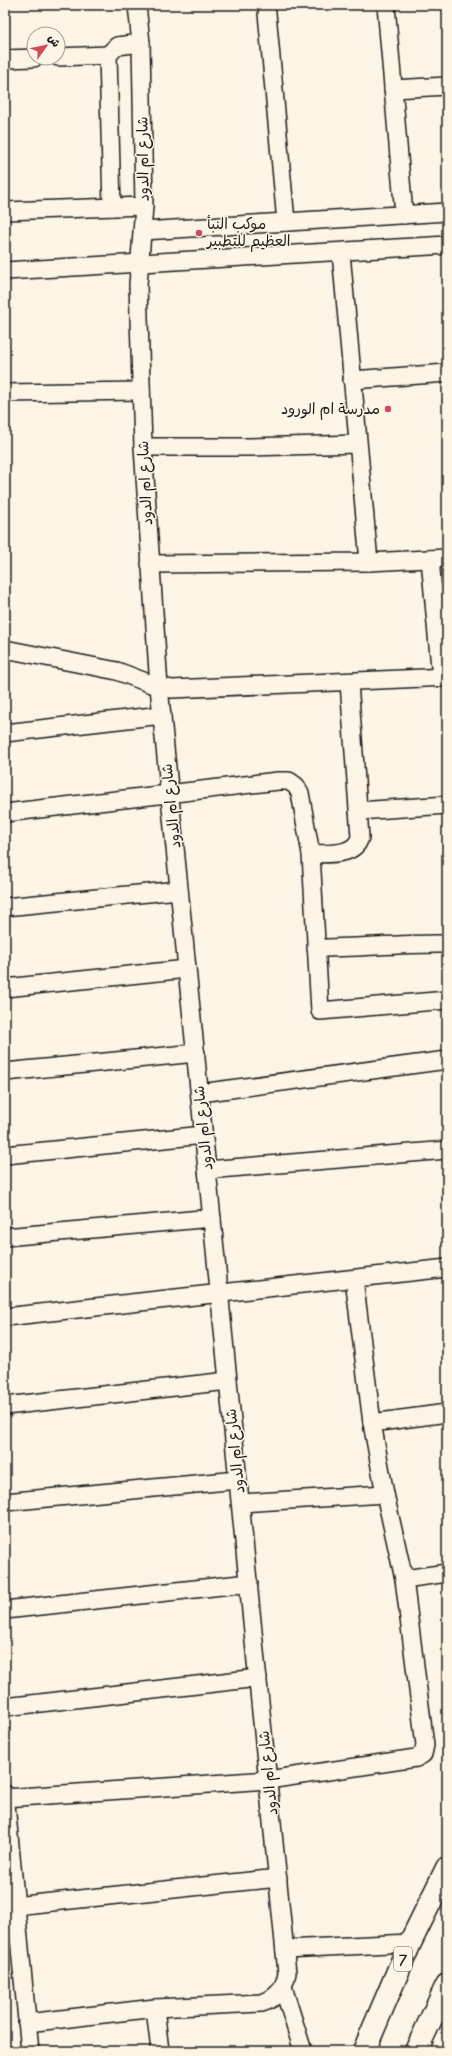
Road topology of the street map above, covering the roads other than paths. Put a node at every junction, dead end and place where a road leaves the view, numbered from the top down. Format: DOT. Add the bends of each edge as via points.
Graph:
graph roads {
  1 [pos="137,5"];
  2 [pos="386,5"];
  3 [pos="267,13"];
  4 [pos="141,43"];
  5 [pos="108,55"];
  6 [pos="66,57"];
  7 [pos="26,58"];
  8 [pos="5,59"];
  9 [pos="447,86"];
  10 [pos="393,89"];
  11 [pos="144,206"];
  12 [pos="112,207"];
  13 [pos="5,211"];
  14 [pos="447,212"];
  15 [pos="404,215"];
  16 [pos="286,222"];
  17 [pos="143,231"];
  18 [pos="447,245"];
  19 [pos="341,253"];
  20 [pos="139,264"];
  21 [pos="5,272"];
  22 [pos="447,373"];
  23 [pos="352,380"];
  24 [pos="141,391"];
  25 [pos="5,393"];
  26 [pos="358,444"];
  27 [pos="143,447"];
  28 [pos="447,558"];
  29 [pos="430,559"];
  30 [pos="369,562"];
  31 [pos="150,564"];
  32 [pos="5,649"];
  33 [pos="444,677"];
  34 [pos="349,682"];
  35 [pos="160,687"];
  36 [pos="162,715"];
  37 [pos="5,733"];
  38 [pos="170,792"];
  39 [pos="447,805"];
  40 [pos="358,811"];
  41 [pos="5,813"];
  42 [pos="311,854"];
  43 [pos="180,890"];
  44 [pos="5,907"];
  45 [pos="447,944"];
  46 [pos="316,948"];
  47 [pos="188,969"];
  48 [pos="5,988"];
  49 [pos="447,1000"];
  50 [pos="196,1053"];
  51 [pos="447,1060"];
  52 [pos="5,1072"];
  53 [pos="200,1093"];
  54 [pos="204,1135"];
  55 [pos="447,1150"];
  56 [pos="5,1155"];
  57 [pos="207,1170"];
  58 [pos="212,1218"];
  59 [pos="5,1237"];
  60 [pos="447,1268"];
  61 [pos="354,1279"];
  62 [pos="220,1293"];
  63 [pos="5,1317"];
  64 [pos="228,1381"];
  65 [pos="5,1406"];
  66 [pos="447,1413"];
  67 [pos="372,1423"];
  68 [pos="238,1480"];
  69 [pos="385,1494"];
  70 [pos="5,1502"];
  71 [pos="241,1502"];
  72 [pos="447,1573"];
  73 [pos="404,1579"];
  74 [pos="248,1583"];
  75 [pos="5,1610"];
  76 [pos="258,1678"];
  77 [pos="5,1707"];
  78 [pos="268,1780"];
  79 [pos="5,1794"];
  80 [pos="6,1798"];
  81 [pos="447,1868"];
  82 [pos="278,1878"];
  83 [pos="10,1906"];
  84 [pos="410,1943"];
  85 [pos="285,1949"];
  86 [pos="447,1985"];
  87 [pos="283,1987"];
  88 [pos="155,2008"];
  89 [pos="27,2023"];
  90 [pos="30,2051"];
  91 [pos="160,2051"];
  92 [pos="303,2051"];
  93 [pos="364,2051"];
  94 [pos="416,2051"];
  1 -- 4 [label="street, شارع ام الدود"];
  2 -- 10 [label="street"];
  3 -- 16 [label="street"];
  4 -- 5 [label="street" via="117,46"];
  4 -- 11 [label="street, شارع ام الدود"];
  5 -- 6 [label="street"];
  5 -- 12 [label="street"];
  7 -- 8 [label="street"];
  9 -- 10 [label="street"];
  10 -- 15 [label="street"];
  11 -- 12 [label="street"];
  11 -- 17 [label="street, شارع ام الدود"];
  12 -- 13 [label="street"];
  14 -- 15 [label="street"];
  15 -- 16 [label="street"];
  16 -- 17 [label="street"];
  17 -- 20 [label="street, شارع ام الدود"];
  18 -- 19 [label="street"];
  19 -- 20 [label="street"];
  19 -- 23 [label="street"];
  20 -- 21 [label="street"];
  20 -- 24 [label="street, شارع ام الدود"];
  22 -- 23 [label="street"];
  23 -- 26 [label="street"];
  24 -- 25 [label="street"];
  24 -- 27 [label="street, شارع ام الدود"];
  26 -- 27 [label="street"];
  26 -- 30 [label="street"];
  27 -- 31 [label="street, شارع ام الدود"];
  28 -- 29 [label="street"];
  29 -- 30 [label="street"];
  29 -- 33 [label="street"];
  30 -- 31 [label="street"];
  31 -- 35 [label="street, شارع ام الدود"];
  32 -- 35 [label="street" via="116,671"];
  33 -- 34 [label="street"];
  34 -- 35 [label="street" via="181,689"];
  34 -- 40 [label="street"];
  35 -- 36 [label="street, شارع ام الدود"];
  36 -- 37 [label="street"];
  36 -- 38 [label="street, شارع ام الدود"];
  38 -- 41 [label="street"];
  38 -- 42 [label="street" via="289,781 300,793"];
  38 -- 43 [label="street, شارع ام الدود"];
  39 -- 40 [label="street"];
  40 -- 42 [label="street" via="360,837 354,848 349,851"];
  42 -- 46 [label="street"];
  43 -- 44 [label="street"];
  43 -- 47 [label="street, شارع ام الدود"];
  45 -- 46 [label="street" via="406,943"];
  46 -- 49 [label="street" via="320,1011"];
  47 -- 48 [label="street"];
  47 -- 50 [label="street, شارع ام الدود"];
  50 -- 52 [label="street"];
  50 -- 53 [label="street, شارع ام الدود"];
  51 -- 53 [label="street"];
  53 -- 54 [label="street, شارع ام الدود"];
  54 -- 56 [label="street"];
  54 -- 57 [label="street, شارع ام الدود"];
  55 -- 57 [label="street"];
  57 -- 58 [label="street, شارع ام الدود"];
  58 -- 59 [label="street"];
  58 -- 62 [label="street, شارع ام الدود"];
  60 -- 61 [label="street"];
  61 -- 62 [label="street"];
  61 -- 67 [label="street"];
  62 -- 63 [label="street"];
  62 -- 64 [label="street, شارع ام الدود"];
  64 -- 65 [label="street"];
  64 -- 68 [label="street, شارع ام الدود"];
  66 -- 67 [label="street"];
  67 -- 69 [label="street"];
  68 -- 70 [label="street"];
  68 -- 71 [label="street, شارع ام الدود"];
  69 -- 71 [label="street"];
  69 -- 73 [label="street"];
  71 -- 74 [label="street, شارع ام الدود"];
  72 -- 73 [label="street"];
  73 -- 78 [label="street" via="425,1745 423,1754 416,1758"];
  74 -- 75 [label="street"];
  74 -- 76 [label="street, شارع ام الدود"];
  76 -- 77 [label="street"];
  76 -- 78 [label="street, شارع ام الدود"];
  78 -- 80 [label="street"];
  78 -- 82 [label="street, شارع ام الدود"];
  79 -- 80 [label="street"];
  80 -- 83 [label="street"];
  81 -- 84 [label="highway, 7"];
  82 -- 83 [label="street"];
  82 -- 85 [label="street, شارع ام الدود"];
  83 -- 89 [label="street"];
  84 -- 85 [label="street"];
  84 -- 93 [label="highway, 7"];
  85 -- 87 [label="street, شارع ام الدود" via="287,1973"];
  86 -- 94 [label="highway"];
  87 -- 88 [label="street" via="274,1997 262,2003"];
  87 -- 92 [label="street"];
  88 -- 89 [label="street"];
  88 -- 91 [label="street"];
  89 -- 90 [label="street"];
}
